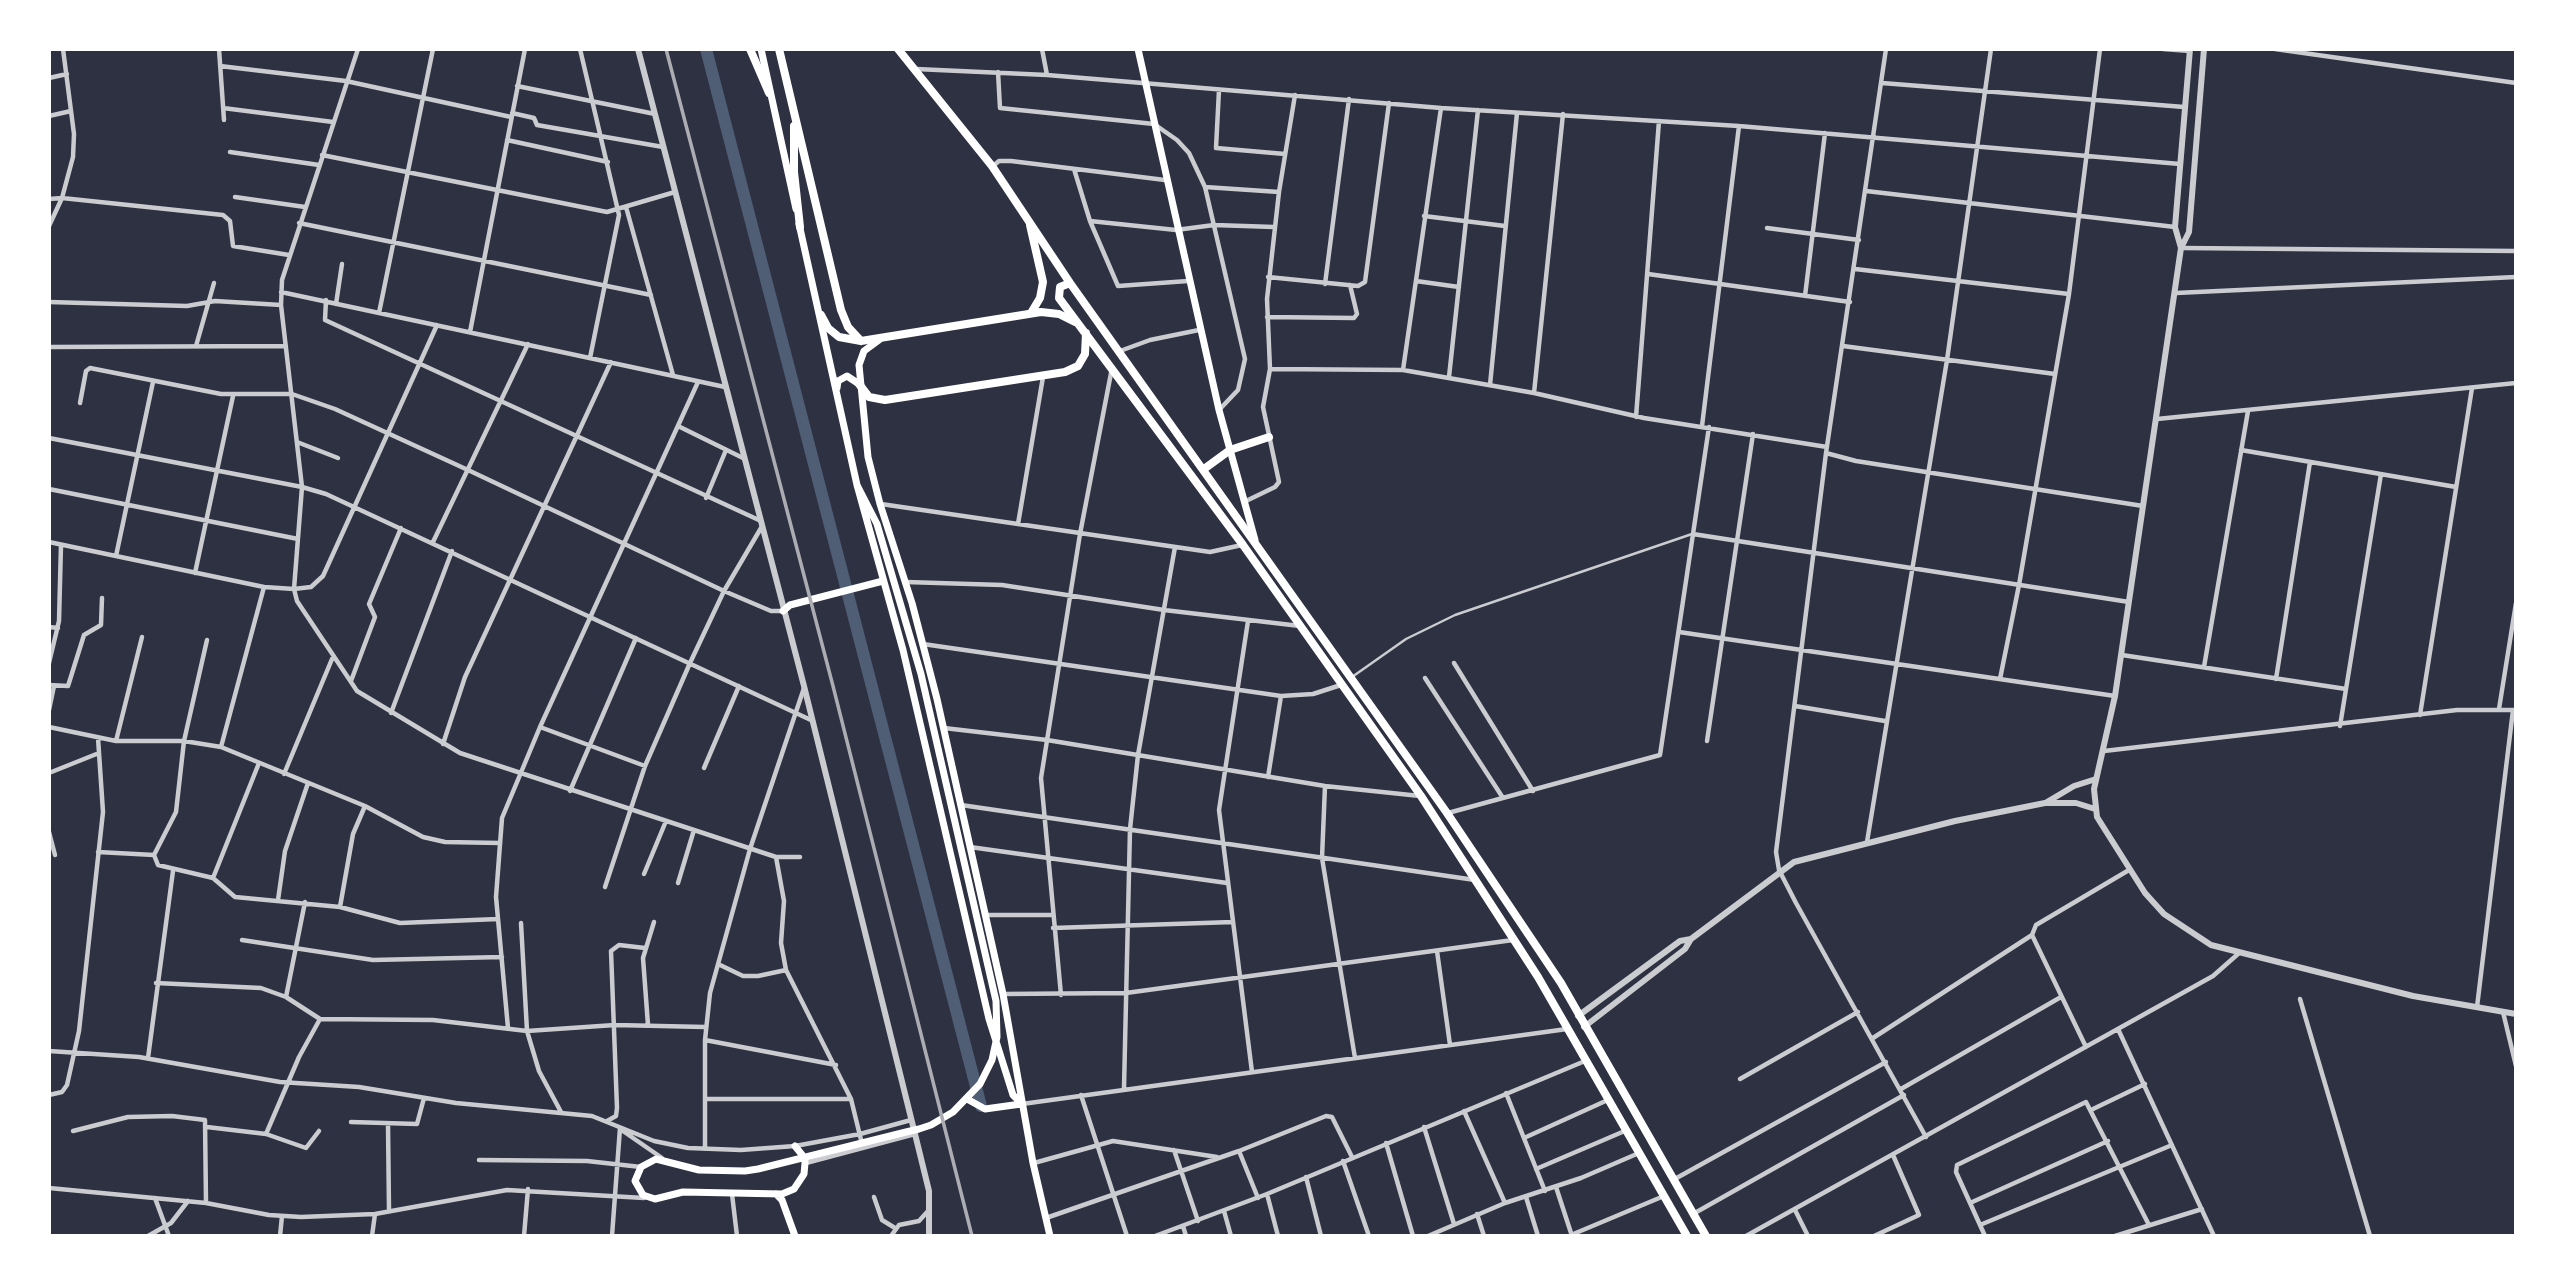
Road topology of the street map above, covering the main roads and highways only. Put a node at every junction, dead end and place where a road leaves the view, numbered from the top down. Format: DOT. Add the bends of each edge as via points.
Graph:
graph roads {
  1 [pos="750,49"];
  2 [pos="761,49"];
  3 [pos="779,49"];
  4 [pos="898,49"];
  5 [pos="1138,49"];
  6 [pos="769,93"];
  7 [pos="795,116"];
  8 [pos="1028,220"];
  9 [pos="800,227"];
  10 [pos="1070,283"];
  11 [pos="1031,313"];
  12 [pos="821,315"];
  13 [pos="1083,328"];
  14 [pos="884,338"];
  15 [pos="861,341"];
  16 [pos="859,384"];
  17 [pos="837,391"];
  18 [pos="1269,437"];
  19 [pos="1230,450"];
  20 [pos="1204,469"];
  21 [pos="857,485"];
  22 [pos="1255,540"];
  23 [pos="883,581"];
  24 [pos="783,611"];
  25 [pos="970,847"];
  26 [pos="948,848"];
  27 [pos="967,1099"];
  28 [pos="1022,1104"];
  29 [pos="795,1146"];
  30 [pos="776,1194"];
  31 [pos="795,1236"];
  32 [pos="1050,1236"];
  33 [pos="1687,1236"];
  34 [pos="1706,1236"];
  1 -- 6 [label="main road"];
  2 -- 6 [label="main road"];
  3 -- 7 [label="main road"];
  4 -- 8 [label="main road" via="992,166"];
  5 -- 19 [label="main road"];
  6 -- 9 [label="main road"];
  7 -- 9 [label="main road" via="794,172"];
  7 -- 15 [label="main road" via="841,310"];
  8 -- 10 [label="main road"];
  8 -- 11 [label="main road" via="1043,282"];
  9 -- 12 [label="main road"];
  10 -- 13 [label="main road" via="1060,287 1059,298"];
  10 -- 20 [label="main road"];
  11 -- 13 [label="main road" via="1059,314"];
  11 -- 14 [label="main road"];
  12 -- 15 [label="main road" via="839,337"];
  12 -- 17 [label="main road"];
  13 -- 16 [label="main road" via="1087,341 1082,360 1072,370 885,400 869,397"];
  13 -- 33 [label="main road" via="1421,796 1611,1099"];
  14 -- 15 [label="main road"];
  14 -- 16 [label="main road" via="870,345 861,358"];
  16 -- 17 [label="main road" via="847,376 838,381"];
  16 -- 25 [label="main road" via="866,445 880,504 923,644"];
  17 -- 21 [label="main road"];
  18 -- 19 [label="main road"];
  19 -- 20 [label="main road"];
  19 -- 22 [label="main road"];
  20 -- 22 [label="main road"];
  21 -- 23 [label="main road"];
  21 -- 30 [label="main road" via="877,524 923,683 996,1002 997,1037 980,1084 943,1119 919,1129 758,1169 730,1172 699,1170 665,1160 648,1162 635,1181 648,1198 683,1192"];
  22 -- 34 [label="main road" via="1551,967"];
  23 -- 24 [label="main road" via="790,605"];
  23 -- 26 [label="main road"];
  25 -- 26 [label="main road" via="956,853"];
  25 -- 28 [label="main road"];
  26 -- 28 [label="main road" via="997,1050 1013,1095"];
  27 -- 28 [label="main road" via="985,1109"];
  28 -- 32 [label="main road"];
  29 -- 30 [label="main road" via="805,1163 804,1174 798,1185"];
  30 -- 31 [label="main road"];
}
